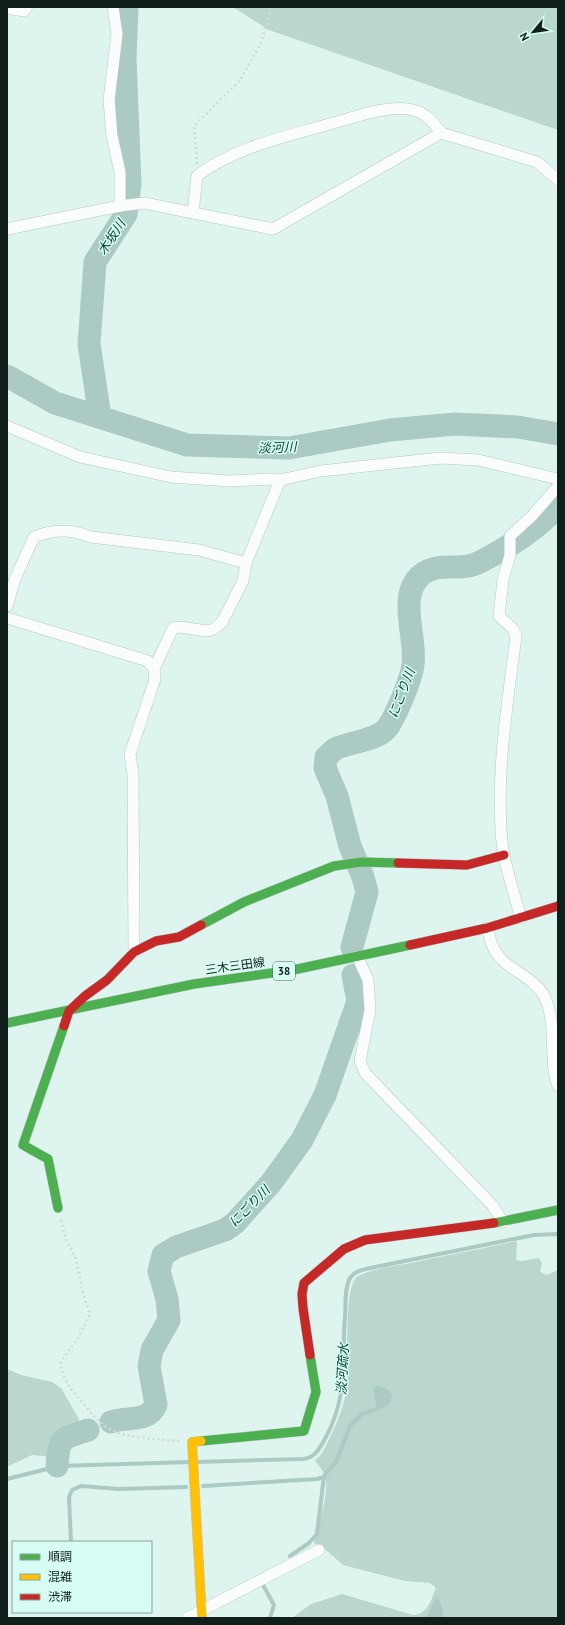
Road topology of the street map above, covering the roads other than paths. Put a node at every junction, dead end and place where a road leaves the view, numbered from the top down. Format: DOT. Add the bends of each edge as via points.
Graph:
graph roads {
  1 [pos="27,7"];
  2 [pos="113,7"];
  3 [pos="7,8"];
  4 [pos="441,133"];
  5 [pos="558,180"];
  6 [pos="120,206"];
  7 [pos="193,213"];
  8 [pos="7,229"];
  9 [pos="7,426"];
  10 [pos="558,479"];
  11 [pos="280,480"];
  12 [pos="558,486"];
  13 [pos="246,563"];
  14 [pos="7,606"];
  15 [pos="7,618"];
  16 [pos="154,669"];
  17 [pos="504,855"];
  18 [pos="558,906"];
  19 [pos="521,918"];
  20 [pos="486,928"];
  21 [pos="134,952"];
  22 [pos="358,958"];
  23 [pos="69,1011"];
  24 [pos="7,1023"];
  25 [pos="555,1025"];
  26 [pos="558,1086"];
  27 [pos="58,1208"];
  28 [pos="558,1210"];
  29 [pos="503,1222"];
  30 [pos="319,1550"];
  31 [pos="202,1614"];
  32 [pos="187,1618"];
  1 -- 3 [label="street" via="24,10"];
  2 -- 6 [label="street" via="117,34 109,100 112,136 120,172"];
  4 -- 5 [label="street" via="537,162"];
  4 -- 7 [label="street" via="273,229"];
  4 -- 7 [label="street" via="425,114 400,109 375,112 258,145 208,168 197,176"];
  6 -- 7 [label="street" via="144,203"];
  6 -- 8 [label="street"];
  9 -- 11 [label="street" via="80,457 164,476 230,481 270,478"];
  10 -- 11 [label="street" via="478,460 440,458 321,472"];
  11 -- 13 [label="street"];
  12 -- 17 [label="street" via="532,516 510,536 510,555 503,580 499,616 513,629 516,636 502,751 501,829"];
  13 -- 14 [label="street" via="199,550 91,537 76,531 48,532 34,537 15,579"];
  13 -- 16 [label="street" via="243,581 222,622 207,631 173,628"];
  15 -- 16 [label="street" via="148,660"];
  16 -- 21 [label="street" via="155,679 130,754 133,775"];
  17 -- 19 [label="street"];
  17 -- 21 [label="street" via="467,865 362,862 334,866 244,902 179,938 156,941"];
  18 -- 19 [label="street, 三木三田線 / 38"];
  19 -- 20 [label="street, 三木三田線 / 38"];
  20 -- 22 [label="street, 三木三田線 / 38"];
  20 -- 25 [label="street" via="495,951 509,966 540,988"];
  21 -- 23 [label="street" via="107,980"];
  22 -- 23 [label="street, 三木三田線 / 38" via="194,984"];
  22 -- 29 [label="street" via="368,980 370,1010 360,1061 365,1073 493,1206"];
  23 -- 24 [label="street, 三木三田線 / 38"];
  23 -- 27 [label="street" via="23,1145 48,1159"];
  25 -- 26 [label="street"];
  28 -- 29 [label="street"];
  29 -- 31 [label="street" via="365,1240 344,1249 304,1283 303,1308 316,1392 304,1431 192,1442"];
  30 -- 31 [label="street"];
  31 -- 32 [label="street"];
}
